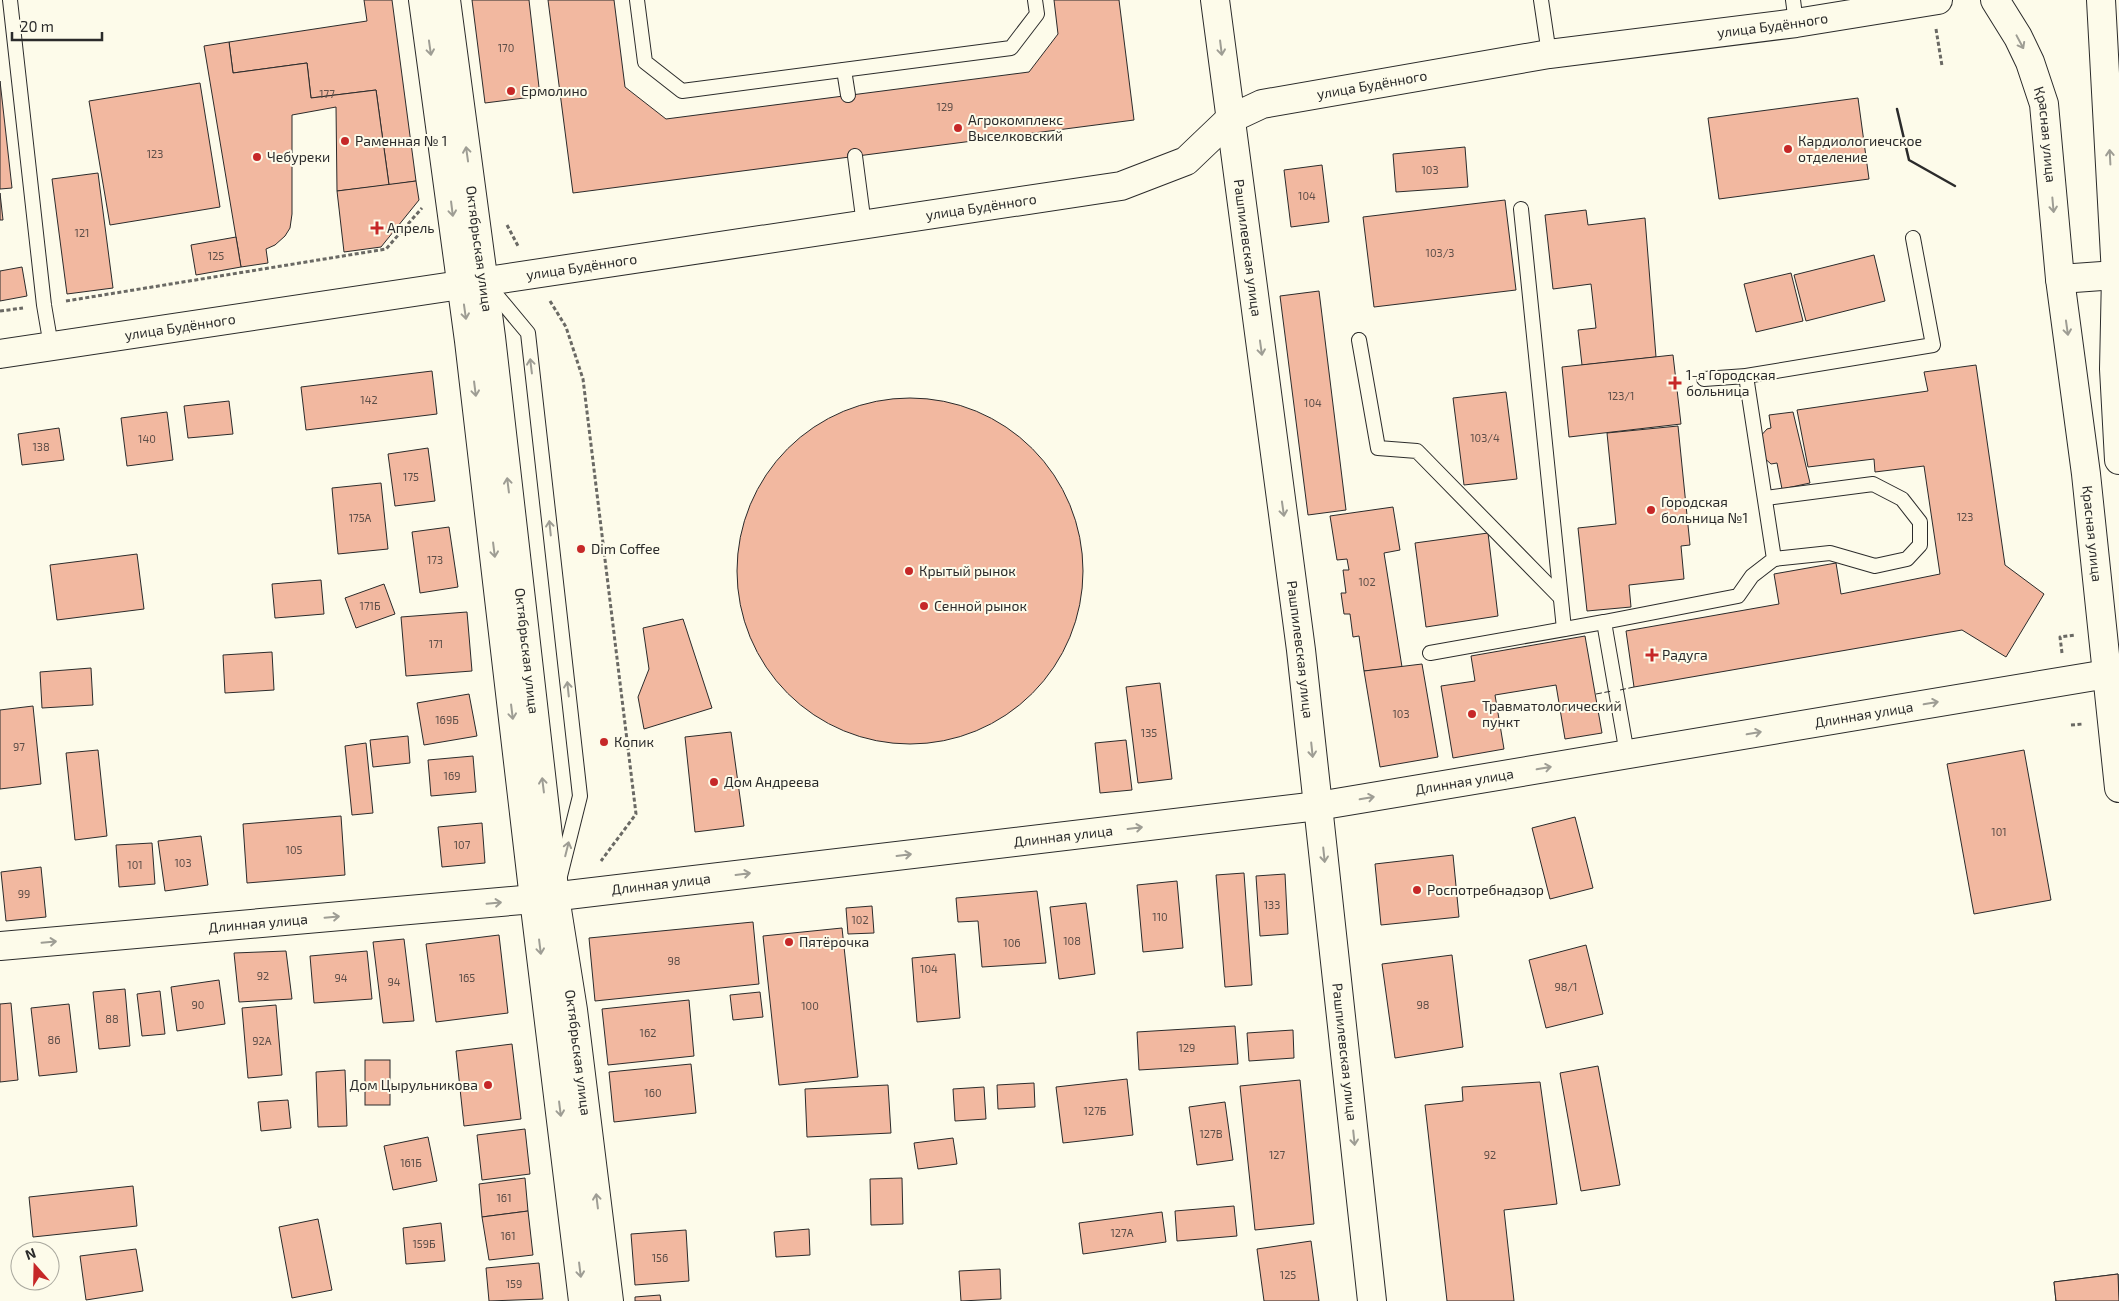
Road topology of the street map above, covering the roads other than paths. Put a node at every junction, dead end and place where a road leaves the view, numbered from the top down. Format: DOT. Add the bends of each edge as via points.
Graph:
graph roads {
  1 [pos="10,0"];
  2 [pos="423,0"];
  3 [pos="446,0"];
  4 [pos="637,0"];
  5 [pos="1036,0"];
  6 [pos="1215,0"];
  7 [pos="1541,0"];
  8 [pos="1938,0"];
  9 [pos="1995,0"];
  10 [pos="2101,0"];
  11 [pos="1794,11"];
  12 [pos="1549,54"];
  13 [pos="844,70"];
  14 [pos="848,95"];
  15 [pos="1230,119"];
  16 [pos="855,156"];
  17 [pos="1520,209"];
  18 [pos="864,224"];
  19 [pos="1913,238"];
  20 [pos="2117,275"];
  21 [pos="2060,279"];
  22 [pos="473,282"];
  23 [pos="1359,340"];
  24 [pos="52,346"];
  25 [pos="0,354"];
  26 [pos="1746,376"];
  27 [pos="1704,379"];
  28 [pos="2119,460"];
  29 [pos="1766,498"];
  30 [pos="1774,559"];
  31 [pos="1560,597"];
  32 [pos="1604,622"];
  33 [pos="1564,629"];
  34 [pos="1430,653"];
  35 [pos="2114,673"];
  36 [pos="1627,754"];
  37 [pos="2119,788"];
  38 [pos="1318,806"];
  39 [pos="545,898"];
  40 [pos="0,946"];
  41 [pos="583,1301"];
  42 [pos="609,1301"];
  43 [pos="1372,1301"];
  1 -- 24 [label="lane" via="44,305"];
  2 -- 22 [label="street, Октябрьская улица, one-way"];
  22 -- 3 [label="street, Октябрьская улица, one-way"];
  4 -- 13 [label="lane" via="645,62 682,91"];
  5 -- 13 [label="lane" via="1037,14 1011,48"];
  6 -- 15 [label="street, Рашпилевская улица, one-way"];
  7 -- 12 [label="lane"];
  8 -- 11 [label="street, улица Будённого"];
  9 -- 21 [label="street, Красная улица, one-way" via="2030,62 2044,104"];
  20 -- 10 [label="street, one-way"];
  11 -- 12 [label="street, улица Будённого"];
  12 -- 15 [label="street, улица Будённого" via="1262,104"];
  13 -- 14 [label="lane"];
  15 -- 18 [label="street, улица Будённого" via="1186,161 1121,186"];
  15 -- 38 [label="street, Рашпилевская улица, one-way" via="1300,640"];
  16 -- 18 [label="lane"];
  17 -- 31 [label="lane"];
  18 -- 22 [label="street, улица Будённого"];
  19 -- 26 [label="lane" via="1933,345"];
  20 -- 21 [label="street"];
  20 -- 28 [label="street" via="2114,369"];
  21 -- 35 [label="street, Красная улица, one-way"];
  22 -- 24 [label="street, улица Будённого"];
  22 -- 39 [label="street, Октябрьская улица"];
  39 -- 22 [label="lane, one-way" via="580,796 528,333"];
  23 -- 31 [label="lane" via="1378,448 1417,451"];
  24 -- 25 [label="street, улица Будённого"];
  26 -- 27 [label="lane"];
  26 -- 29 [label="lane"];
  29 -- 30 [label="lane"];
  29 -- 30 [label="lane" via="1873,484 1902,499 1920,522 1920,545 1907,558 1875,566 1830,553"];
  30 -- 32 [label="lane" via="1752,576 1738,596"];
  31 -- 33 [label="lane"];
  32 -- 33 [label="lane"];
  32 -- 36 [label="lane"];
  33 -- 34 [label="lane"];
  36 -- 35 [label="street, Длинная улица, one-way"];
  35 -- 37 [label="street, Красная улица"];
  38 -- 36 [label="street, Длинная улица, one-way"];
  39 -- 38 [label="street, Длинная улица, one-way"];
  38 -- 43 [label="street, Рашпилевская улица, one-way"];
  40 -- 39 [label="street, Длинная улица, one-way"];
  39 -- 41 [label="street, Октябрьская улица, one-way"];
  42 -- 39 [label="street, Октябрьская улица, one-way" via="573,1010"];
}
